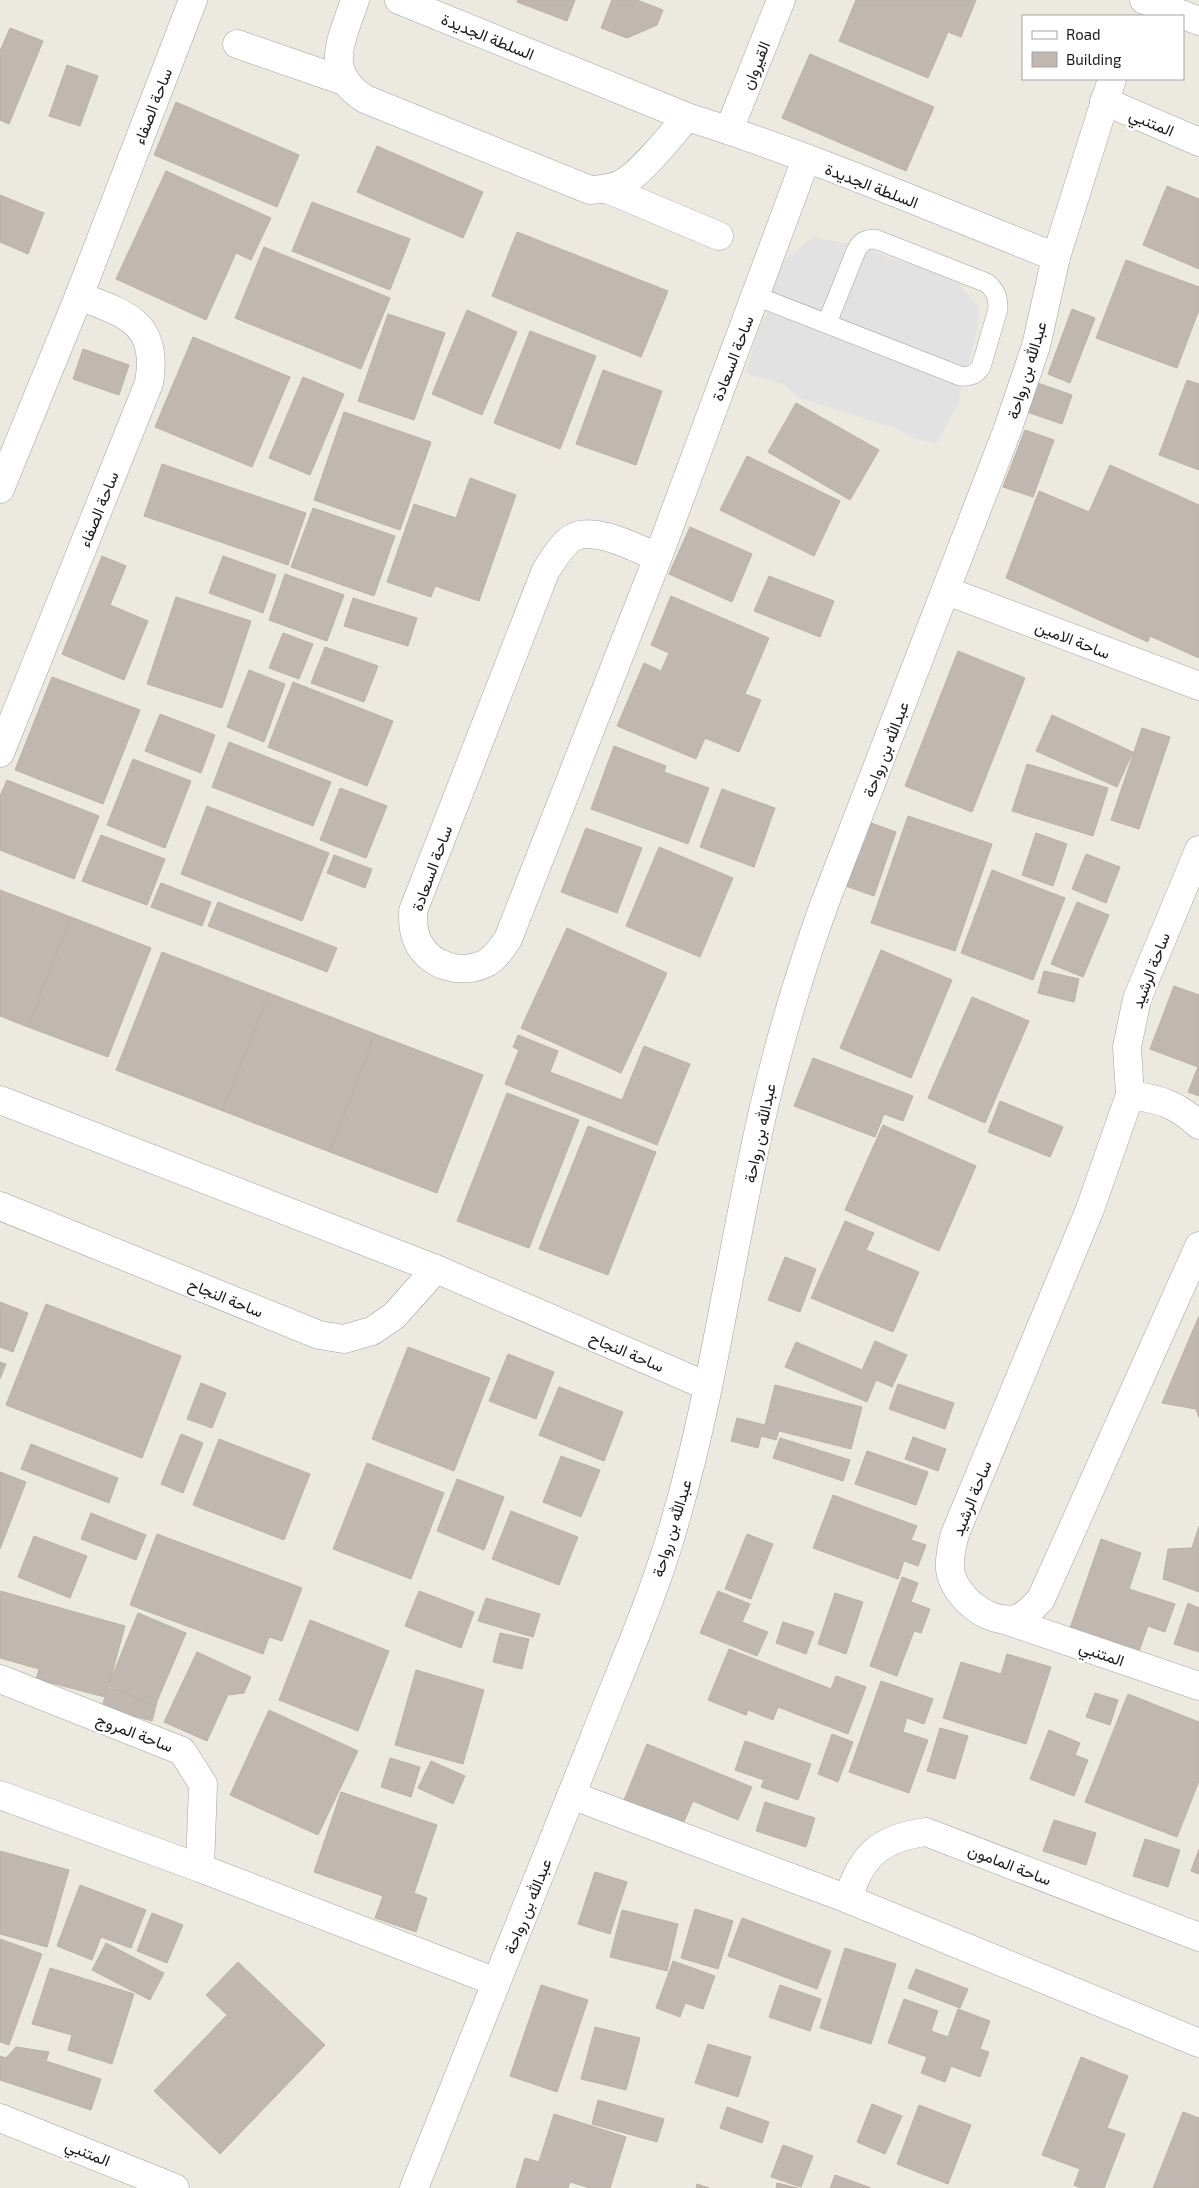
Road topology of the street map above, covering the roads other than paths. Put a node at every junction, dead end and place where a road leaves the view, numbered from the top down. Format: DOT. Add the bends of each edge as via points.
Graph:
graph roads {
  1 [pos="193,0"];
  2 [pos="355,0"];
  3 [pos="399,0"];
  4 [pos="781,0"];
  5 [pos="1142,0"];
  6 [pos="1134,15"];
  7 [pos="1183,15"];
  8 [pos="1184,15"];
  9 [pos="1199,21"];
  10 [pos="237,44"];
  11 [pos="344,81"];
  12 [pos="1108,90"];
  13 [pos="687,117"];
  14 [pos="729,130"];
  15 [pos="1199,142"];
  16 [pos="806,159"];
  17 [pos="607,189"];
  18 [pos="719,236"];
  19 [pos="1056,257"];
  20 [pos="79,296"];
  21 [pos="756,296"];
  22 [pos="827,323"];
  23 [pos="0,489"];
  24 [pos="658,557"];
  25 [pos="947,591"];
  26 [pos="1199,686"];
  27 [pos="0,753"];
  28 [pos="1199,850"];
  29 [pos="1130,1095"];
  30 [pos="0,1100"];
  31 [pos="1199,1125"];
  32 [pos="0,1206"];
  33 [pos="1199,1246"];
  34 [pos="436,1270"];
  35 [pos="708,1386"];
  36 [pos="1005,1620"];
  37 [pos="0,1679"];
  38 [pos="1199,1686"];
  39 [pos="0,1795"];
  40 [pos="571,1795"];
  41 [pos="200,1868"];
  42 [pos="848,1899"];
  43 [pos="1199,1937"];
  44 [pos="496,1982"];
  45 [pos="1199,2043"];
  46 [pos="0,2118"];
  47 [pos="175,2188"];
  48 [pos="414,2188"];
  1 -- 20 [label="street, ساحة الصفاء"];
  2 -- 11 [label="street" via="339,51"];
  3 -- 13 [label="street, السلطة الجديدة"];
  4 -- 14 [label="street, القيروان"];
  5 -- 6 [label="street"];
  5 -- 7 [label="street"];
  8 -- 9 [label="street"];
  10 -- 11 [label="street"];
  11 -- 17 [label="street" via="374,103 590,190"];
  12 -- 15 [label="street, المتنبي"];
  12 -- 19 [label="street, عبدالله بن رواحة"];
  13 -- 14 [label="street, السلطة الجديدة"];
  13 -- 17 [label="street" via="635,174"];
  14 -- 16 [label="street, السلطة الجديدة"];
  16 -- 19 [label="street, السلطة الجديدة"];
  16 -- 21 [label="street, ساحة السعادة"];
  17 -- 18 [label="street"];
  19 -- 25 [label="street, عبدالله بن رواحة" via="1036,346"];
  20 -- 23 [label="street, ساحة الصفاء"];
  20 -- 27 [label="street, ساحة الصفاء" via="117,310 136,323 148,340 152,362 149,383"];
  21 -- 22 [label="lane"];
  21 -- 24 [label="street, ساحة السعادة"];
  22 -- 22 [label="lane" via="969,377 981,367 998,299 987,283 869,239 863,241 856,251"];
  24 -- 24 [label="street, ساحة السعادة" via="594,533 574,537 546,570 413,911 418,943 441,964 456,969 472,968 500,952 508,939"];
  25 -- 26 [label="street, ساحة الامين"];
  25 -- 35 [label="street, عبدالله بن رواحة" via="824,905 795,989 763,1109"];
  28 -- 29 [label="street, ساحة الرشيد" via="1137,999 1127,1047"];
  29 -- 31 [label="street" via="1159,1099"];
  29 -- 36 [label="street, ساحة الرشيد" via="1090,1209 955,1534 950,1569 956,1587 970,1603"];
  30 -- 34 [label="street, ساحة النجاح"];
  32 -- 34 [label="street, ساحة النجاح" via="319,1335 344,1339 372,1331 394,1316"];
  33 -- 36 [label="street" via="1042,1599 1018,1618"];
  34 -- 35 [label="street, ساحة النجاح"];
  35 -- 40 [label="street, عبدالله بن رواحة" via="694,1455 675,1523"];
  36 -- 38 [label="street, المتنبي"];
  37 -- 41 [label="street, ساحة المروج" via="182,1751 203,1784"];
  39 -- 41 [label="street"];
  40 -- 42 [label="street"];
  40 -- 44 [label="street, عبدالله بن رواحة"];
  41 -- 44 [label="street"];
  42 -- 43 [label="street, ساحة المامون" via="854,1878 883,1844 904,1835 926,1832"];
  42 -- 45 [label="street"];
  44 -- 48 [label="street, عبدالله بن رواحة"];
  46 -- 47 [label="street, المتنبي"];
}
